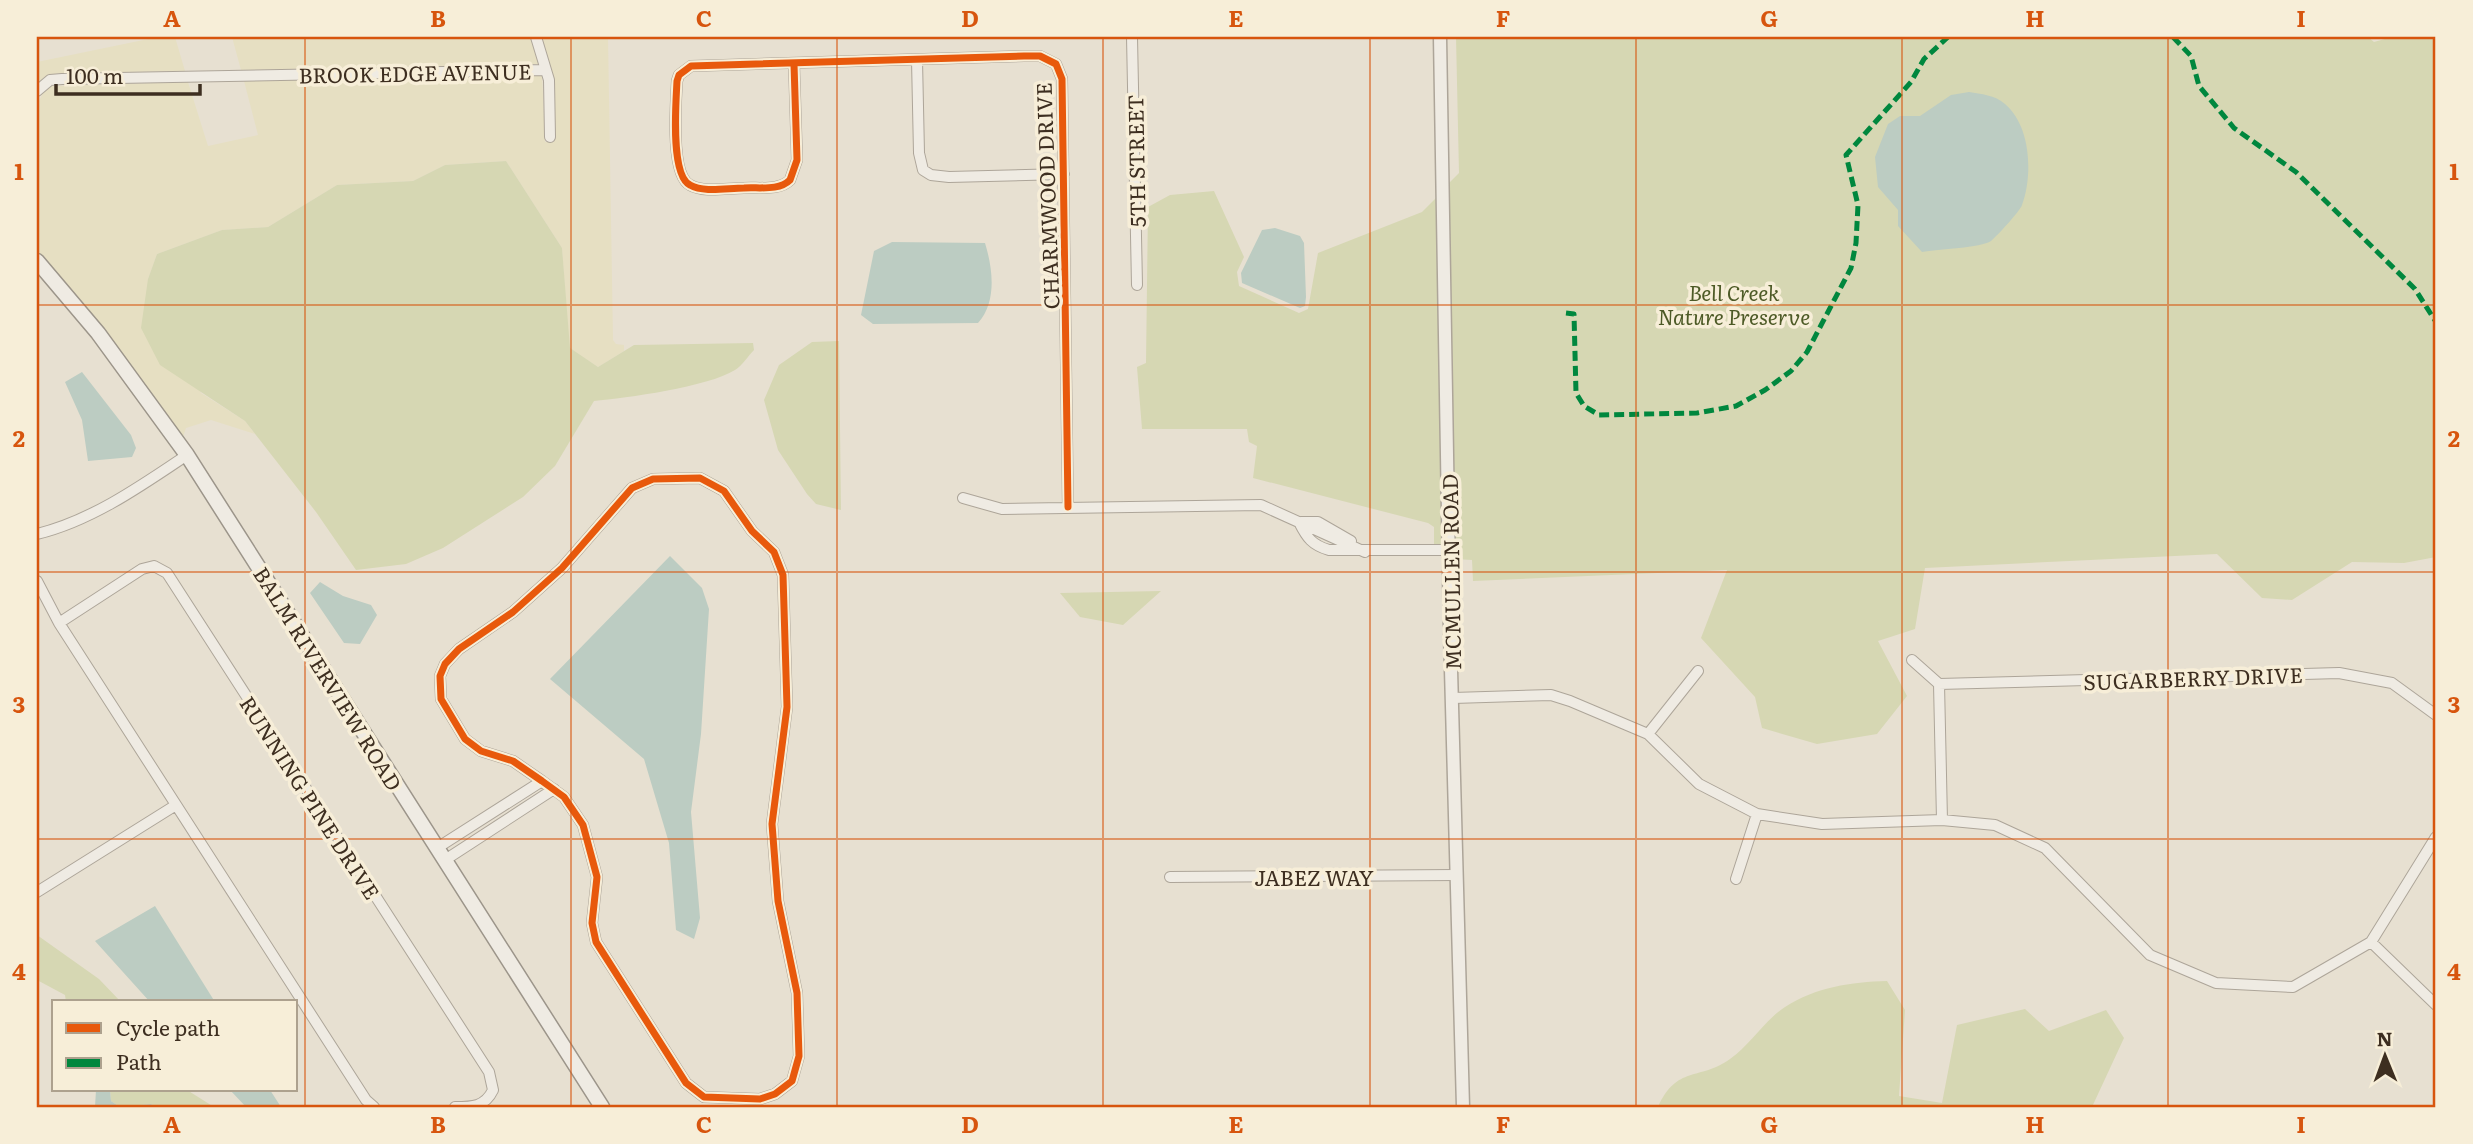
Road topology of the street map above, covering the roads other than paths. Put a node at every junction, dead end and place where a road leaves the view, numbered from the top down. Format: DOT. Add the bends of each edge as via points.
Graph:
graph roads {
  1 [pos="536,37"];
  2 [pos="1132,37"];
  3 [pos="1440,37"];
  4 [pos="917,60"];
  5 [pos="794,64"];
  6 [pos="546,69"];
  7 [pos="37,91"];
  8 [pos="550,137"];
  9 [pos="1064,174"];
  10 [pos="37,261"];
  11 [pos="1138,285"];
  12 [pos="187,455"];
  13 [pos="963,498"];
  14 [pos="1068,507"];
  15 [pos="1299,522"];
  16 [pos="37,534"];
  17 [pos="1450,550"];
  18 [pos="1366,552"];
  19 [pos="37,581"];
  20 [pos="59,623"];
  21 [pos="1912,660"];
  22 [pos="1698,671"];
  23 [pos="1939,684"];
  24 [pos="1453,698"];
  25 [pos="2436,715"];
  26 [pos="1648,734"];
  27 [pos="542,781"];
  28 [pos="554,789"];
  29 [pos="176,805"];
  30 [pos="1757,814"];
  31 [pos="1942,820"];
  32 [pos="2436,837"];
  33 [pos="441,854"];
  34 [pos="1457,875"];
  35 [pos="1170,877"];
  36 [pos="1736,879"];
  37 [pos="37,892"];
  38 [pos="2371,942"];
  39 [pos="2436,1004"];
  40 [pos="373,1107"];
  41 [pos="455,1107"];
  42 [pos="601,1107"];
  43 [pos="1463,1107"];
  1 -- 6 [label="street"];
  2 -- 11 [label="street, 5TH STREET"];
  3 -- 17 [label="street, MCMULLEN ROAD"];
  4 -- 5 [label="street, CHARMWOOD DRIVE"];
  4 -- 9 [label="street, CHARMWOOD DRIVE" via="1040,56 1056,64 1062,79"];
  4 -- 9 [label="street" via="923,170 950,177"];
  5 -- 5 [label="street, CHARMWOOD DRIVE" via="700,65 679,75 678,166 682,180 705,189 786,185 797,160"];
  6 -- 7 [label="street, BROOK EDGE AVENUE" via="62,79 50,80"];
  6 -- 8 [label="street"];
  9 -- 14 [label="street, CHARMWOOD DRIVE"];
  10 -- 12 [label="main road, BALM RIVERVIEW ROAD" via="98,333"];
  12 -- 16 [label="street" via="86,516"];
  12 -- 33 [label="main road, BALM RIVERVIEW ROAD"];
  13 -- 14 [label="street" via="1002,509"];
  14 -- 15 [label="street" via="1250,504"];
  15 -- 18 [label="street" via="1333,528"];
  15 -- 18 [label="street" via="1315,545"];
  17 -- 18 [label="street"];
  17 -- 24 [label="street, MCMULLEN ROAD"];
  19 -- 20 [label="street"];
  20 -- 29 [label="street"];
  20 -- 41 [label="street, RUNNING PINE DRIVE" via="142,569 154,566 167,573 489,1072 494,1090 490,1097 476,1107"];
  21 -- 23 [label="street"];
  22 -- 26 [label="street"];
  23 -- 25 [label="street, SUGARBERRY DRIVE" via="2339,673 2392,683"];
  23 -- 31 [label="street"];
  24 -- 26 [label="street" via="1551,695"];
  24 -- 34 [label="street, MCMULLEN ROAD"];
  26 -- 30 [label="street" via="1699,784"];
  27 -- 28 [label="street"];
  27 -- 28 [label="street" via="513,761 481,751 465,739 441,699 444,664 562,568 632,488 653,479 700,478 716,484 774,552 783,575 787,707 772,824 778,901 797,993 799,1056 785,1088 760,1099 716,1099 704,1097 686,1083 596,942 592,923 597,877 589,839 574,810"];
  27 -- 33 [label="street"];
  28 -- 33 [label="street"];
  29 -- 37 [label="street"];
  29 -- 40 [label="street"];
  30 -- 31 [label="street" via="1822,824"];
  30 -- 36 [label="street"];
  31 -- 38 [label="street" via="1995,825 2045,848 2150,955 2208,981 2292,987"];
  32 -- 38 [label="street"];
  33 -- 42 [label="main road, BALM RIVERVIEW ROAD"];
  34 -- 35 [label="street, JABEZ WAY"];
  34 -- 43 [label="street, MCMULLEN ROAD"];
  38 -- 39 [label="street"];
}
